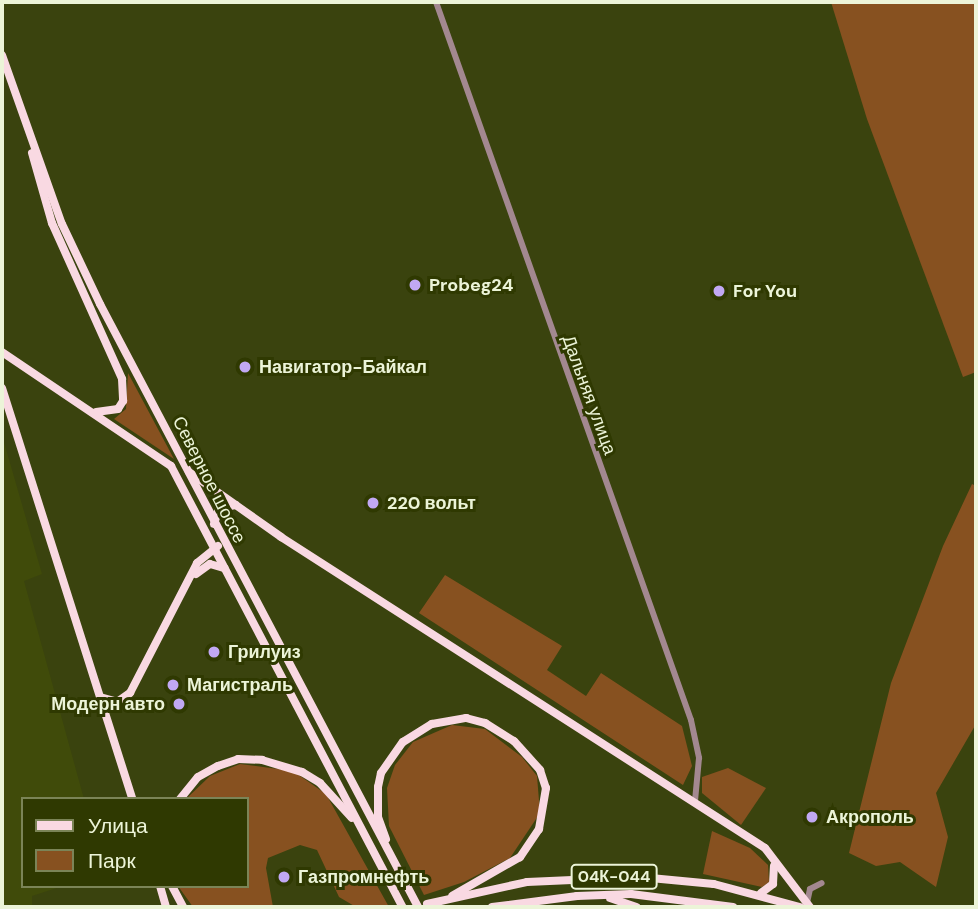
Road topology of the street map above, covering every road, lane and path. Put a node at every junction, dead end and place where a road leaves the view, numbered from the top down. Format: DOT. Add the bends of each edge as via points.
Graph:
graph roads {
  1 [pos="436,2"];
  2 [pos="2,55"];
  3 [pos="29,136"];
  4 [pos="2,352"];
  5 [pos="2,388"];
  6 [pos="93,412"];
  7 [pos="187,470"];
  8 [pos="236,505"];
  9 [pos="214,524"];
  10 [pos="224,543"];
  11 [pos="213,548"];
  12 [pos="224,568"];
  13 [pos="188,585"];
  14 [pos="100,697"];
  15 [pos="131,797"];
  16 [pos="182,797"];
  17 [pos="695,801"];
  18 [pos="359,825"];
  19 [pos="765,848"];
  20 [pos="397,869"];
  21 [pos="822,883"];
  22 [pos="161,888"];
  23 [pos="173,888"];
  24 [pos="755,893"];
  25 [pos="594,895"];
  26 [pos="452,896"];
  27 [pos="422,906"];
  28 [pos="806,906"];
  29 [pos="166,907"];
  30 [pos="183,907"];
  31 [pos="403,907"];
  32 [pos="492,907"];
  33 [pos="636,907"];
  34 [pos="733,907"];
  1 -- 17 [label="street, Дальняя улица" via="691,720 699,758"];
  2 -- 3 [label="main road, Северное шоссе"];
  3 -- 6 [label="main road" via="36,178 52,223 122,379 118,409"];
  3 -- 7 [label="main road, Северное шоссе" via="62,224"];
  4 -- 6 [label="main road, Северное шоссе"];
  5 -- 14 [label="main road"];
  6 -- 11 [label="main road, Северное шоссе" via="166,460"];
  7 -- 8 [label="main road"];
  7 -- 9 [label="main road, Северное шоссе"];
  8 -- 9 [label="main road" via="219,508"];
  8 -- 17 [label="main road"];
  9 -- 10 [label="main road, Северное шоссе"];
  10 -- 11 [label="main road"];
  10 -- 20 [label="main road, Северное шоссе"];
  11 -- 12 [label="main road, Северное шоссе"];
  11 -- 13 [label="main road" via="197,564"];
  12 -- 13 [label="main road" via="203,566"];
  12 -- 18 [label="main road, Северное шоссе"];
  13 -- 14 [label="main road" via="130,693 117,702"];
  14 -- 15 [label="main road"];
  16 -- 18 [label="main road" via="198,777 218,766 238,759 262,760 302,772 320,783"];
  17 -- 19 [label="main road"];
  18 -- 31 [label="main road, Северное шоссе"];
  19 -- 24 [label="main road" via="775,877 766,894"];
  19 -- 28 [label="main road"];
  20 -- 26 [label="main road" via="376,801 381,773 392,755 432,724 466,718 485,723 528,753 540,770 546,807 537,834 520,858"];
  20 -- 27 [label="main road, Северное шоссе"];
  21 -- 28 [label="street" via="810,889"];
  22 -- 29 [label="main road"];
  23 -- 30 [label="main road"];
  24 -- 26 [label="main road, 04К-044" via="689,880 640,877 555,878"];
  24 -- 28 [label="main road, 04К-044"];
  25 -- 32 [label="main road, 04К-044"];
  25 -- 33 [label="main road"];
  25 -- 34 [label="main road, 04К-044" via="693,900"];
  26 -- 27 [label="main road, 04К-044"];
}
